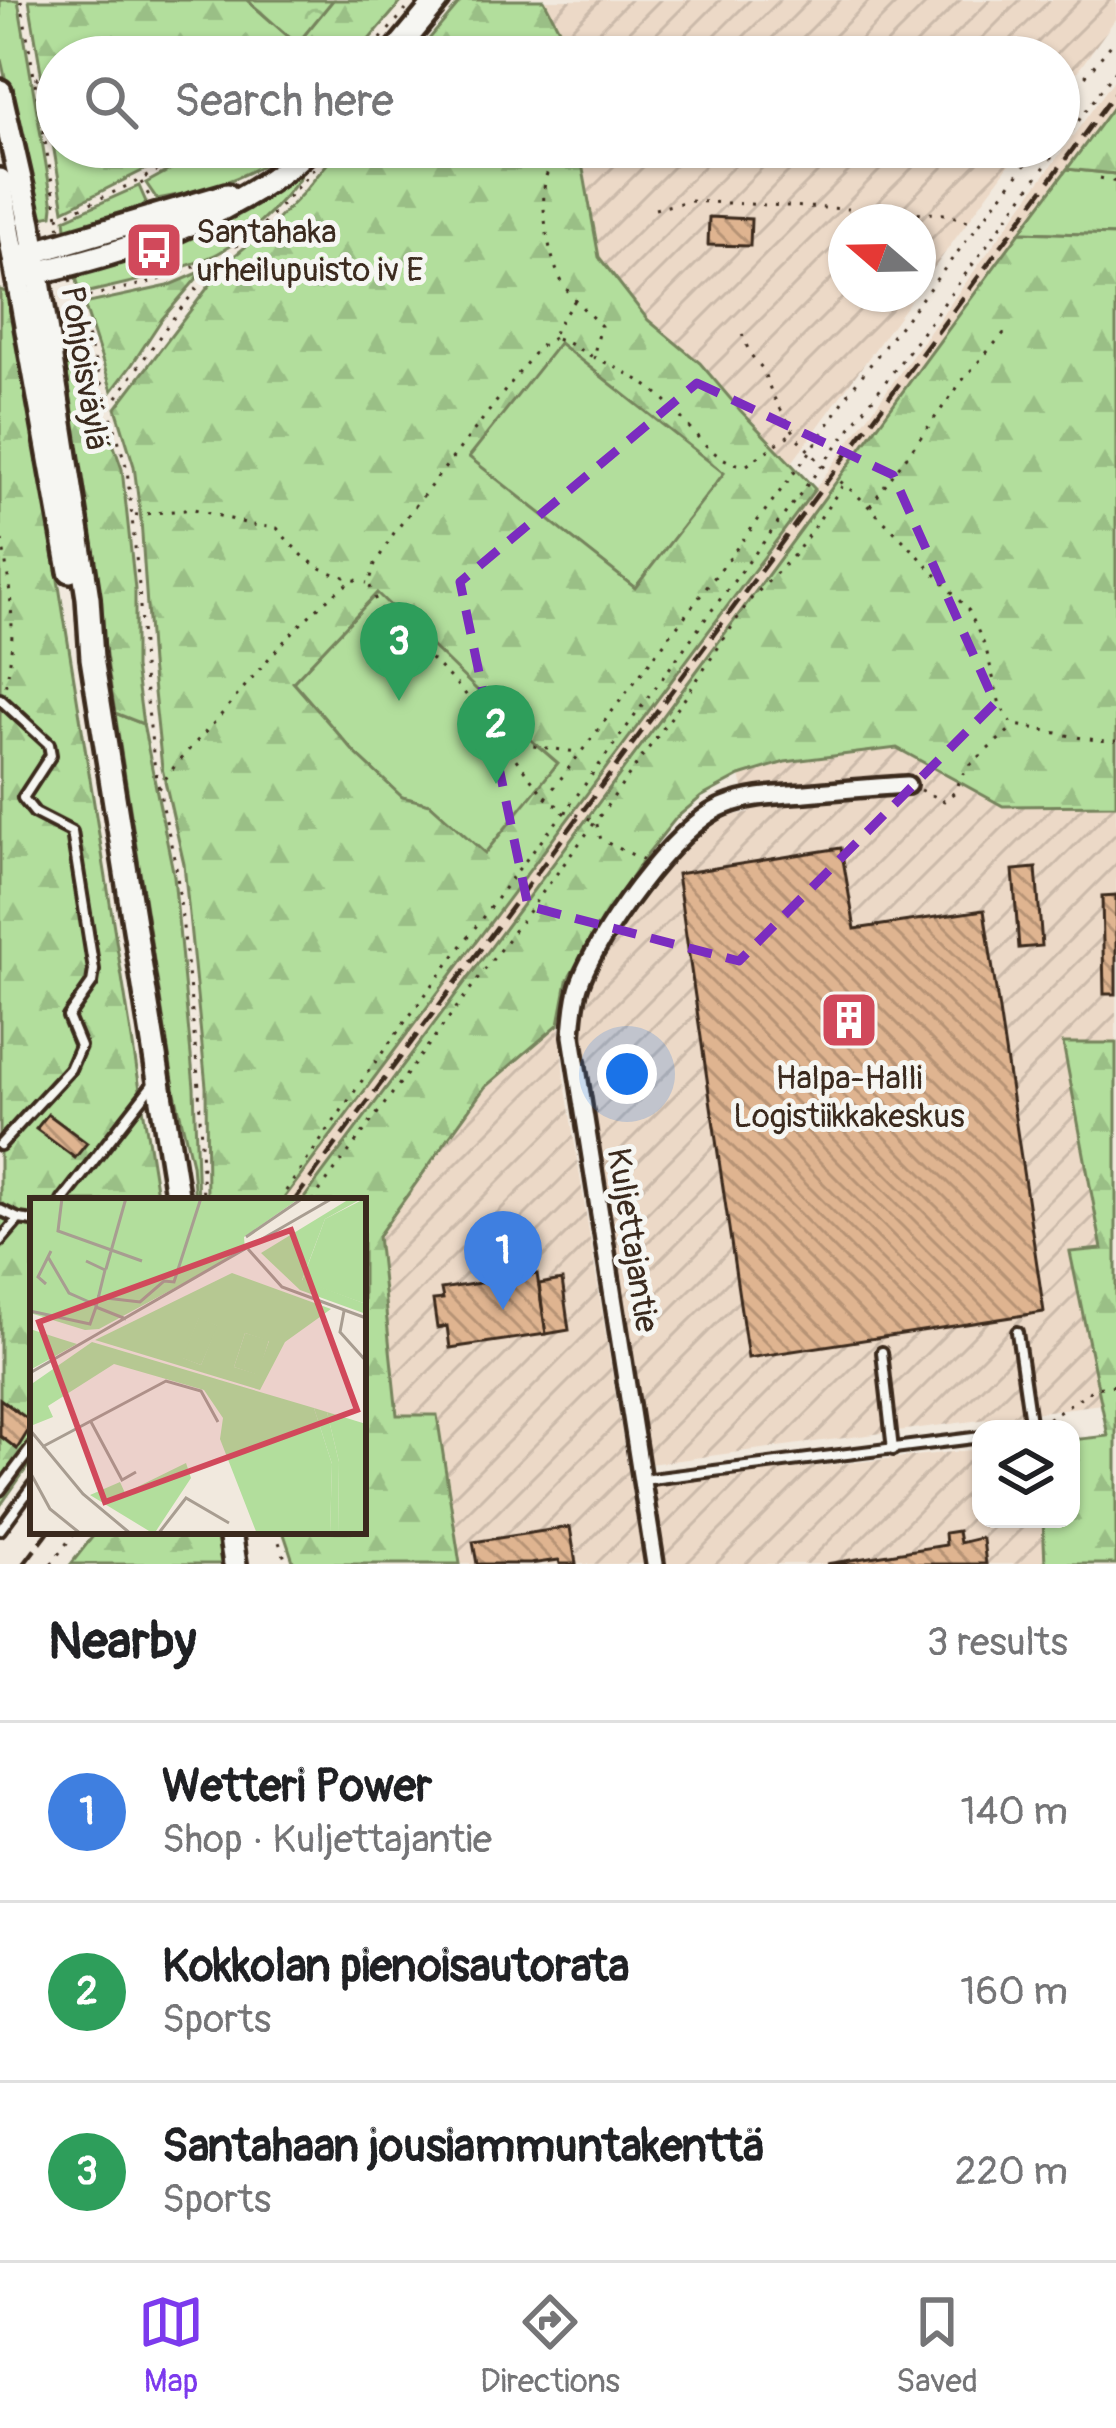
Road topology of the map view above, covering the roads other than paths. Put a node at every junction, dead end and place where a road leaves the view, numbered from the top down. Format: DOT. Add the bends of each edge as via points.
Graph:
graph roads {
  1 [pos="438,0"];
  2 [pos="397,36"];
  3 [pos="0,91"];
  4 [pos="287,168"];
  5 [pos="0,180"];
  6 [pos="256,186"];
  7 [pos="65,255"];
  8 [pos="18,267"];
  9 [pos="1,700"];
  10 [pos="908,785"];
  11 [pos="159,1077"];
  12 [pos="0,1145"];
  13 [pos="64,1198"];
  14 [pos="178,1198"];
  15 [pos="0,1210"];
  16 [pos="19,1219"];
  17 [pos="30,1222"];
  18 [pos="0,1241"];
  19 [pos="1017,1332"];
  20 [pos="882,1352"];
  21 [pos="1031,1420"];
  22 [pos="972,1438"];
  23 [pos="30,1450"];
  24 [pos="893,1450"];
  25 [pos="642,1480"];
  26 [pos="30,1489"];
  27 [pos="0,1490"];
  28 [pos="0,1529"];
  29 [pos="230,1534"];
  30 [pos="235,1564"];
  31 [pos="655,1564"];
  1 -- 2 [label="main road"];
  3 -- 8 [label="main road, Pohjoisväylä"];
  4 -- 6 [label="main road"];
  5 -- 8 [label="main road, Pohjoisväylä"];
  6 -- 7 [label="main road"];
  6 -- 7 [label="main road" via="226,208 143,242"];
  7 -- 8 [label="main road"];
  8 -- 11 [label="main road, Pohjoisväylä"];
  9 -- 12 [label="lane" via="49,745 51,755 23,798 72,832 94,970 68,1017 80,1046 70,1069"];
  10 -- 25 [label="street, Kuljettajantie" via="750,797 721,807 688,828 654,868 578,988 572,1036"];
  11 -- 13 [label="lane"];
  11 -- 14 [label="main road, Pohjoisväylä"];
  15 -- 16 [label="lane"];
  16 -- 17 [label="lane"];
  16 -- 18 [label="lane"];
  19 -- 21 [label="lane"];
  20 -- 24 [label="lane"];
  22 -- 24 [label="lane"];
  23 -- 27 [label="lane"];
  24 -- 25 [label="lane"];
  25 -- 31 [label="street, Kuljettajantie"];
  26 -- 28 [label="lane"];
  29 -- 30 [label="main road"];
}
